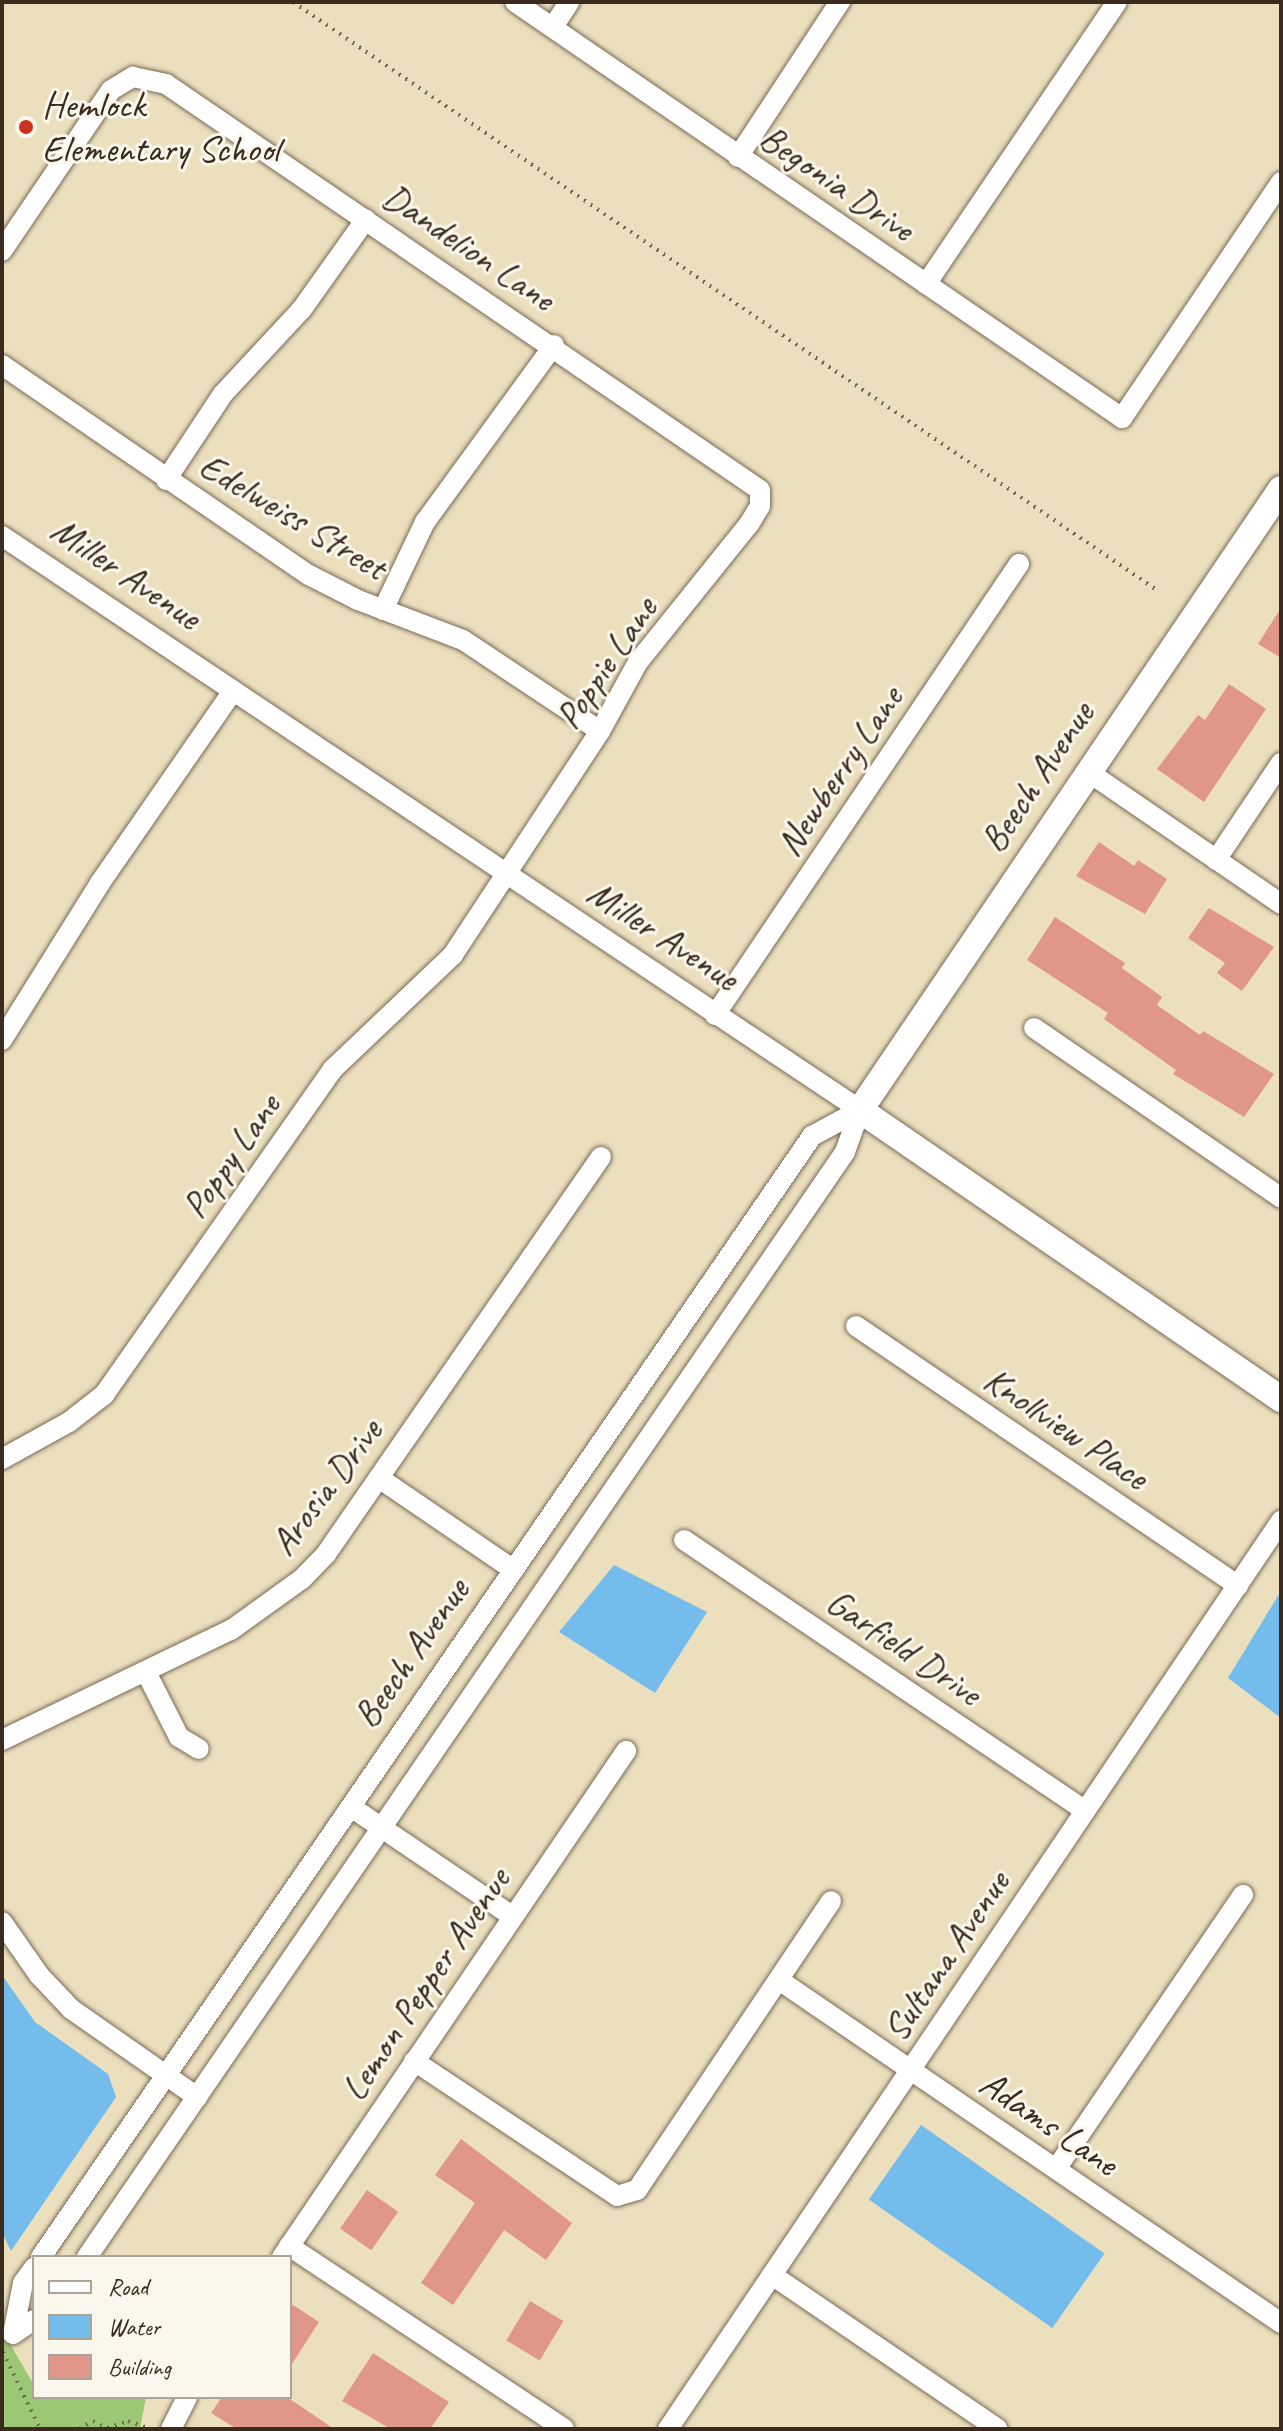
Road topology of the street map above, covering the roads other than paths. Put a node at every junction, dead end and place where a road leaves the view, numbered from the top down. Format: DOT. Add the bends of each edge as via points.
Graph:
graph roads {
  1 [pos="515,2"];
  2 [pos="569,2"];
  3 [pos="840,2"];
  4 [pos="1117,2"];
  5 [pos="553,27"];
  6 [pos="738,157"];
  7 [pos="1281,182"];
  8 [pos="366,219"];
  9 [pos="2,251"];
  10 [pos="926,284"];
  11 [pos="554,345"];
  12 [pos="2,365"];
  13 [pos="166,480"];
  14 [pos="1281,489"];
  15 [pos="760,490"];
  16 [pos="2,536"];
  17 [pos="1019,564"];
  18 [pos="383,610"];
  19 [pos="233,691"];
  20 [pos="600,731"];
  21 [pos="1281,763"];
  22 [pos="1087,771"];
  23 [pos="1216,860"];
  24 [pos="506,877"];
  25 [pos="1281,904"];
  26 [pos="715,1015"];
  27 [pos="1034,1028"];
  28 [pos="2,1040"];
  29 [pos="860,1110"];
  30 [pos="601,1157"];
  31 [pos="1281,1198"];
  32 [pos="856,1326"];
  33 [pos="1281,1399"];
  34 [pos="2,1459"];
  35 [pos="379,1478"];
  36 [pos="1281,1521"];
  37 [pos="684,1540"];
  38 [pos="514,1570"];
  39 [pos="1238,1586"];
  40 [pos="146,1672"];
  41 [pos="2,1740"];
  42 [pos="199,1749"];
  43 [pos="626,1751"];
  44 [pos="351,1807"];
  45 [pos="1085,1810"];
  46 [pos="381,1827"];
  47 [pos="1243,1895"];
  48 [pos="831,1901"];
  49 [pos="512,1916"];
  50 [pos="2,1922"];
  51 [pos="779,1980"];
  52 [pos="414,2061"];
  53 [pos="910,2070"];
  54 [pos="166,2076"];
  55 [pos="197,2097"];
  56 [pos="1056,2169"];
  57 [pos="286,2252"];
  58 [pos="42,2255"];
  59 [pos="88,2255"];
  60 [pos="292,2256"];
  61 [pos="32,2271"];
  62 [pos="772,2275"];
  63 [pos="32,2321"];
  64 [pos="1281,2323"];
  65 [pos="186,2399"];
  66 [pos="171,2429"];
  67 [pos="564,2429"];
  68 [pos="668,2429"];
  69 [pos="998,2429"];
  1 -- 5 [label="street, Begonia Drive"];
  2 -- 5 [label="street"];
  3 -- 6 [label="street"];
  4 -- 10 [label="street"];
  5 -- 6 [label="street, Begonia Drive"];
  6 -- 10 [label="street, Begonia Drive"];
  7 -- 10 [label="street, Begonia Drive" via="1122,418"];
  8 -- 9 [label="street, Dandelion Lane" via="166,84 133,77 111,90"];
  8 -- 11 [label="street, Dandelion Lane"];
  8 -- 13 [label="street" via="302,309 223,394"];
  11 -- 15 [label="street, Dandelion Lane"];
  11 -- 18 [label="street" via="425,522"];
  12 -- 13 [label="street, Edelweiss Street"];
  13 -- 18 [label="street, Edelweiss Street" via="309,575"];
  14 -- 22 [label="street, Beech Avenue"];
  15 -- 20 [label="street, Poppie Lane" via="760,506 749,524 638,662"];
  16 -- 19 [label="street, Miller Avenue"];
  17 -- 26 [label="street, Newberry Lane"];
  18 -- 20 [label="street, Edelweiss Street" via="463,640"];
  19 -- 24 [label="street, Miller Avenue"];
  19 -- 28 [label="street" via="100,883"];
  20 -- 24 [label="street, Poppie Lane"];
  21 -- 23 [label="street"];
  22 -- 23 [label="street"];
  22 -- 29 [label="street, Beech Avenue"];
  23 -- 25 [label="street"];
  24 -- 26 [label="street, Miller Avenue"];
  24 -- 34 [label="street, Poppy Lane" via="453,955 333,1069 105,1394 69,1422"];
  26 -- 29 [label="street, Miller Avenue"];
  27 -- 31 [label="street"];
  29 -- 33 [label="street, Miller Avenue"];
  29 -- 38 [label="street, Beech Avenue" via="812,1136"];
  29 -- 46 [label="street, Beech Avenue" via="845,1152"];
  30 -- 35 [label="street, Arosia Drive"];
  32 -- 39 [label="street, Knollview Place"];
  35 -- 38 [label="street"];
  35 -- 40 [label="street, Arosia Drive" via="326,1554 278,1601"];
  36 -- 39 [label="street, Sultana Avenue"];
  37 -- 45 [label="street, Garfield Drive"];
  38 -- 44 [label="street, Beech Avenue"];
  39 -- 45 [label="street, Sultana Avenue"];
  40 -- 41 [label="street, Arosia Drive"];
  40 -- 42 [label="street" via="179,1737"];
  43 -- 49 [label="street, Lemon Pepper Avenue"];
  44 -- 46 [label="street"];
  44 -- 54 [label="street, Beech Avenue"];
  45 -- 53 [label="street, Sultana Avenue"];
  46 -- 49 [label="street"];
  46 -- 55 [label="street, Beech Avenue"];
  47 -- 56 [label="street"];
  48 -- 51 [label="street"];
  49 -- 52 [label="street, Lemon Pepper Avenue"];
  50 -- 54 [label="street" via="71,2009"];
  51 -- 52 [label="street" via="637,2190 617,2196"];
  51 -- 53 [label="street, Adams Lane"];
  52 -- 57 [label="street, Lemon Pepper Avenue"];
  53 -- 56 [label="street, Adams Lane"];
  53 -- 62 [label="street, Sultana Avenue"];
  54 -- 55 [label="street"];
  54 -- 58 [label="street, Beech Avenue"];
  55 -- 59 [label="street, Beech Avenue"];
  56 -- 64 [label="street, Adams Lane"];
  60 -- 67 [label="street"];
  61 -- 63 [label="street" via="23,2283 13,2334"];
  62 -- 68 [label="street, Sultana Avenue"];
  62 -- 69 [label="street"];
  65 -- 66 [label="street"];
}
